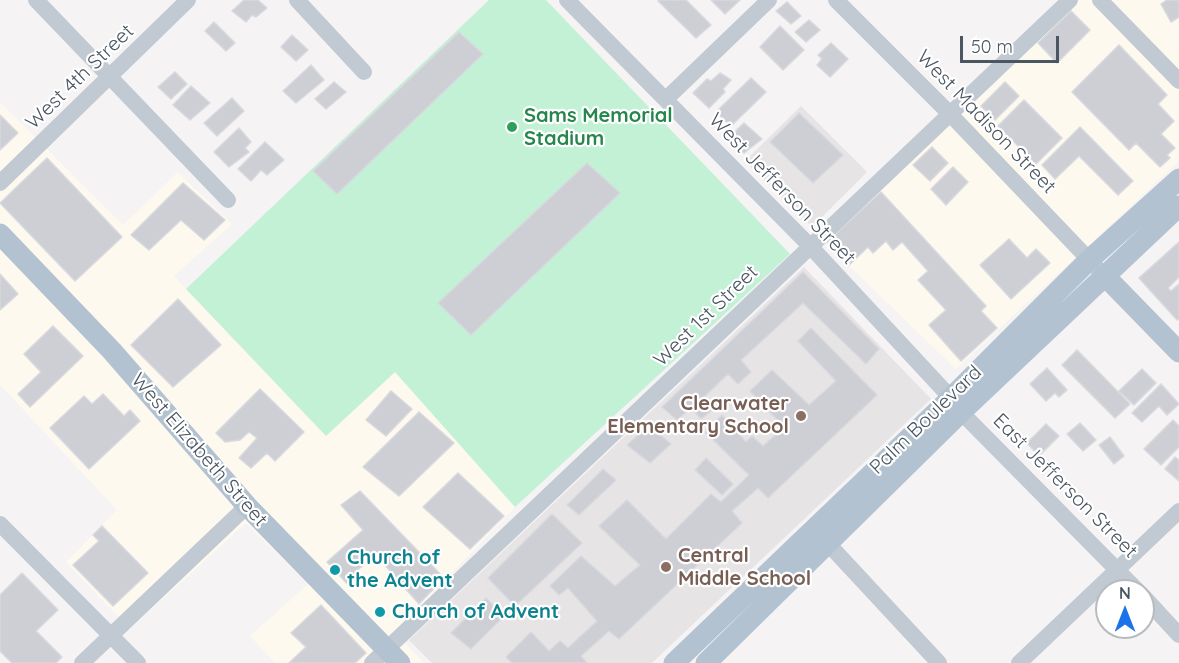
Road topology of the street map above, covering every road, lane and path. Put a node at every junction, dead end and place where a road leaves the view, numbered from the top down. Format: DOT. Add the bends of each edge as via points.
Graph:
graph roads {
  1 [pos="36,0"];
  2 [pos="188,0"];
  3 [pos="297,0"];
  4 [pos="567,0"];
  5 [pos="769,0"];
  6 [pos="836,0"];
  7 [pos="1070,0"];
  8 [pos="1100,0"];
  9 [pos="364,72"];
  10 [pos="110,78"];
  11 [pos="1179,81"];
  12 [pos="666,99"];
  13 [pos="950,114"];
  14 [pos="1179,178"];
  15 [pos="0,183"];
  16 [pos="228,200"];
  17 [pos="1170,205"];
  18 [pos="0,234"];
  19 [pos="810,246"];
  20 [pos="1097,267"];
  21 [pos="1179,352"];
  22 [pos="956,405"];
  23 [pos="246,506"];
  24 [pos="1179,511"];
  25 [pos="0,524"];
  26 [pos="814,527"];
  27 [pos="827,544"];
  28 [pos="1118,569"];
  29 [pos="1127,579"];
  30 [pos="742,597"];
  31 [pos="1155,609"];
  32 [pos="758,612"];
  33 [pos="111,635"];
  34 [pos="1179,635"];
  35 [pos="386,659"];
  36 [pos="82,663"];
  37 [pos="138,663"];
  38 [pos="674,663"];
  39 [pos="706,663"];
  40 [pos="939,663"];
  41 [pos="1019,663"];
  1 -- 10 [label="street"];
  2 -- 10 [label="street, West 4th Street"];
  3 -- 9 [label="street"];
  4 -- 12 [label="street, West Jefferson Street"];
  5 -- 12 [label="street"];
  6 -- 13 [label="street, West Madison Street"];
  7 -- 13 [label="street, West 1st Street"];
  8 -- 11 [label="street"];
  10 -- 15 [label="street, West 4th Street"];
  10 -- 16 [label="street"];
  12 -- 19 [label="street, West Jefferson Street"];
  13 -- 19 [label="street, West 1st Street"];
  13 -- 20 [label="street, West Madison Street"];
  14 -- 17 [label="main road, Palm Boulevard"];
  17 -- 20 [label="main road, Palm Boulevard"];
  18 -- 23 [label="main road, West Elizabeth Street" via="112,351"];
  19 -- 22 [label="street, West Jefferson Street"];
  19 -- 35 [label="street, West 1st Street"];
  20 -- 21 [label="main road"];
  20 -- 22 [label="main road, Palm Boulevard"];
  22 -- 26 [label="main road, Palm Boulevard"];
  22 -- 27 [label="main road, Palm Boulevard"];
  22 -- 28 [label="street, East Jefferson Street"];
  23 -- 33 [label="street"];
  23 -- 35 [label="main road, West Elizabeth Street"];
  24 -- 28 [label="street"];
  25 -- 33 [label="street"];
  26 -- 27 [label="street"];
  26 -- 30 [label="main road, Palm Boulevard"];
  27 -- 32 [label="main road, Palm Boulevard"];
  27 -- 40 [label="street"];
  28 -- 29 [label="street, East Jefferson Street"];
  28 -- 41 [label="street"];
  30 -- 32 [label="main road"];
  30 -- 38 [label="main road, Palm Boulevard"];
  31 -- 34 [label="street"];
  32 -- 39 [label="main road, Palm Boulevard"];
  33 -- 36 [label="street"];
  33 -- 37 [label="street"];
}
